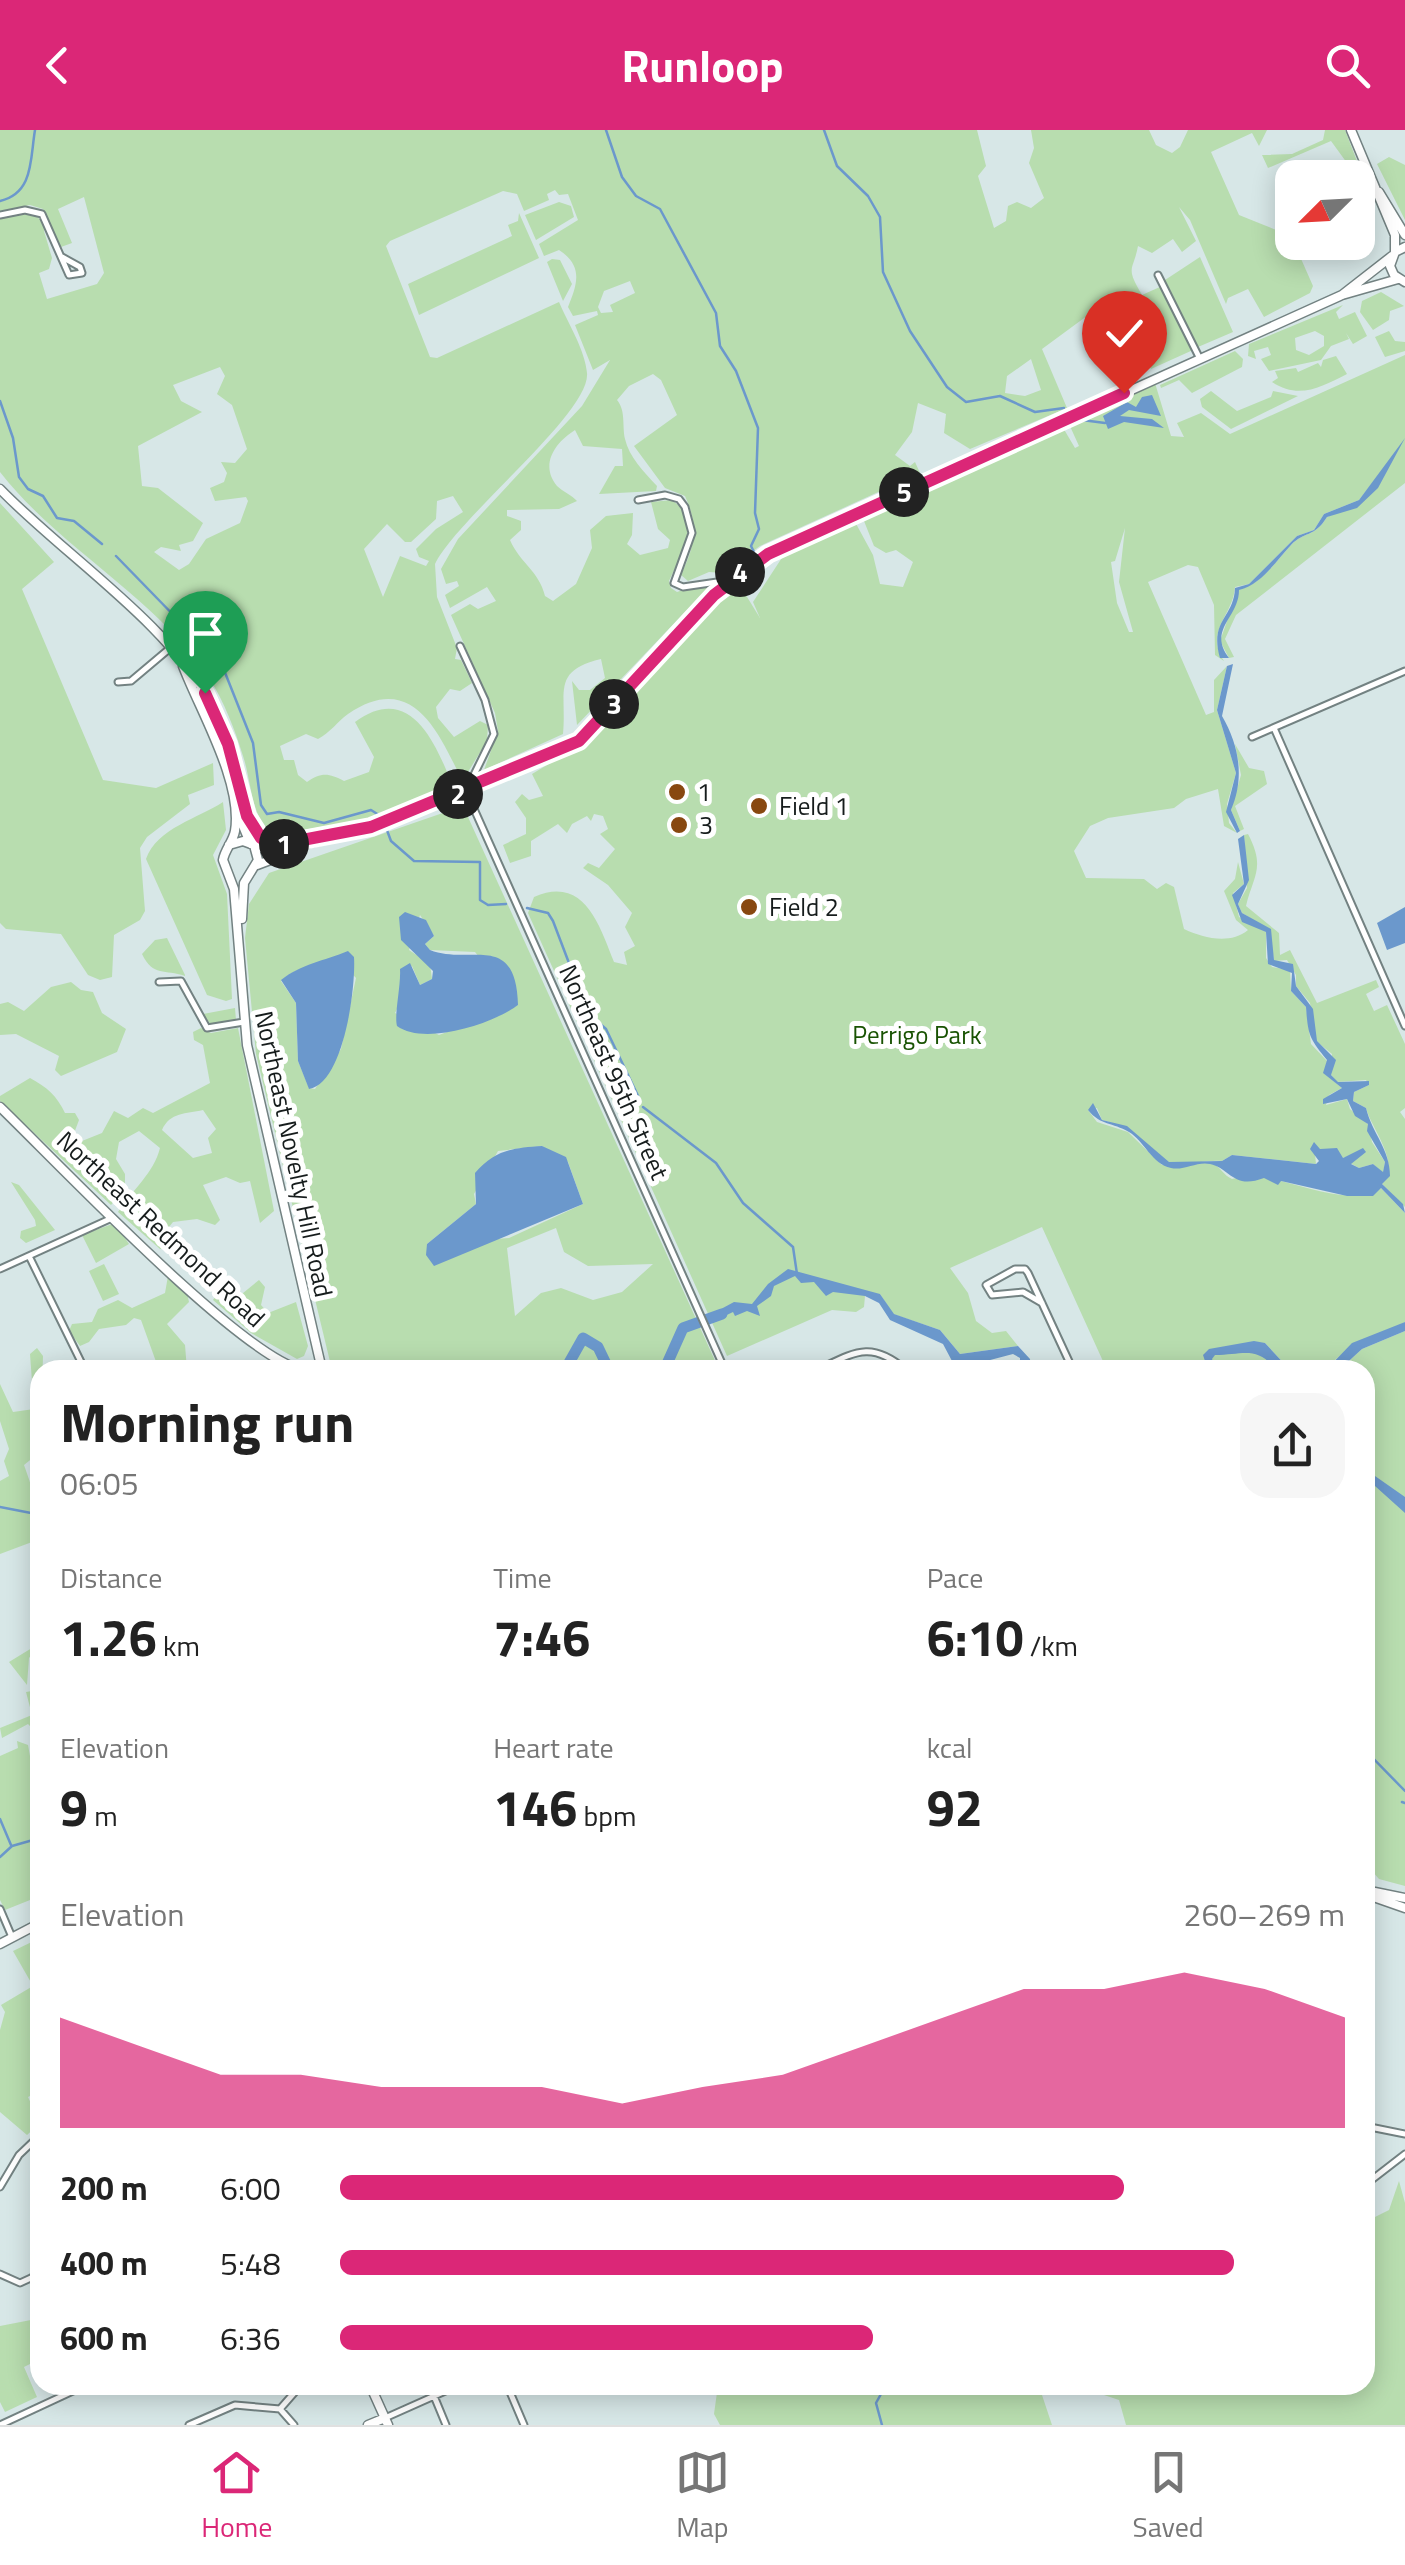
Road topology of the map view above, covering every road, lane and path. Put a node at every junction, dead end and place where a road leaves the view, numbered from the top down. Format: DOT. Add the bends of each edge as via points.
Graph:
graph roads {
  1 [pos="1352,130"];
  2 [pos="1379,192"];
  3 [pos="0,215"];
  4 [pos="1405,236"];
  5 [pos="1405,247"];
  6 [pos="1394,254"];
  7 [pos="62,257"];
  8 [pos="1158,275"];
  9 [pos="1403,282"];
  10 [pos="1342,295"];
  11 [pos="1200,358"];
  12 [pos="0,489"];
  13 [pos="638,500"];
  14 [pos="728,582"];
  15 [pos="460,646"];
  16 [pos="169,649"];
  17 [pos="183,666"];
  18 [pos="1405,671"];
  19 [pos="118,682"];
  20 [pos="1274,728"];
  21 [pos="1252,737"];
  22 [pos="231,756"];
  23 [pos="466,791"];
  24 [pos="330,838"];
  25 [pos="251,845"];
  26 [pos="229,846"];
  27 [pos="257,865"];
  28 [pos="227,870"];
  29 [pos="249,874"];
  30 [pos="240,944"];
  31 [pos="160,982"];
  32 [pos="244,1022"];
  33 [pos="1405,1026"];
  34 [pos="0,1107"];
  35 [pos="115,1216"];
  36 [pos="29,1256"];
  37 [pos="0,1269"];
  38 [pos="1042,1303"];
  39 [pos="80,1360"];
  40 [pos="276,1360"];
  41 [pos="320,1360"];
  42 [pos="721,1360"];
  43 [pos="844,1360"];
  44 [pos="895,1360"];
  45 [pos="1068,1360"];
  46 [pos="1375,1893"];
  47 [pos="1375,1895"];
  48 [pos="1405,1898"];
  49 [pos="0,1908"];
  50 [pos="1405,1908"];
  51 [pos="30,1928"];
  52 [pos="12,1937"];
  53 [pos="0,1944"];
  54 [pos="1375,2128"];
  55 [pos="1405,2134"];
  56 [pos="30,2145"];
  57 [pos="1405,2154"];
  58 [pos="1375,2178"];
  59 [pos="0,2187"];
  60 [pos="0,2274"];
  61 [pos="30,2278"];
  62 [pos="64,2395"];
  63 [pos="293,2395"];
  64 [pos="374,2395"];
  65 [pos="511,2395"];
  66 [pos="434,2396"];
  67 [pos="280,2410"];
  68 [pos="207,2417"];
  69 [pos="386,2421"];
  70 [pos="0,2425"];
  71 [pos="189,2425"];
  72 [pos="210,2425"];
  73 [pos="294,2425"];
  74 [pos="368,2425"];
  75 [pos="446,2425"];
  76 [pos="524,2425"];
  1 -- 2 [label="street"];
  2 -- 4 [label="street"];
  2 -- 6 [label="street" via="1395,235"];
  3 -- 7 [label="street" via="42,214"];
  5 -- 6 [label="street"];
  6 -- 9 [label="street" via="1391,271"];
  6 -- 10 [label="street"];
  8 -- 11 [label="street"];
  9 -- 10 [label="street"];
  10 -- 11 [label="street"];
  11 -- 14 [label="street" via="768,554"];
  12 -- 16 [label="street"];
  13 -- 14 [label="street" via="665,495 685,507 692,533 674,579 678,586"];
  14 -- 23 [label="street" via="579,741"];
  15 -- 23 [label="street" via="494,734"];
  16 -- 17 [label="street"];
  16 -- 19 [label="street" via="131,681"];
  17 -- 22 [label="street" via="212,706"];
  17 -- 26 [label="street" via="226,775 236,830"];
  18 -- 20 [label="street"];
  20 -- 21 [label="street"];
  20 -- 33 [label="street"];
  22 -- 24 [label="street" via="247,816 261,838 276,845"];
  22 -- 25 [label="street"];
  23 -- 24 [label="street"];
  23 -- 42 [label="street, Northeast 95th Street"];
  24 -- 25 [label="street" via="270,851"];
  24 -- 27 [label="street"];
  25 -- 26 [label="street"];
  25 -- 27 [label="street"];
  26 -- 28 [label="street"];
  27 -- 29 [label="street"];
  28 -- 29 [label="street"];
  28 -- 30 [label="street, Northeast Novelty Hill Road"];
  29 -- 30 [label="street, Northeast Novelty Hill Road" via="242,889"];
  30 -- 32 [label="street, Northeast Novelty Hill Road"];
  31 -- 32 [label="street" via="182,980 206,1028"];
  32 -- 41 [label="street, Northeast Novelty Hill Road"];
  34 -- 35 [label="street, Northeast Redmond Road"];
  35 -- 36 [label="street"];
  35 -- 40 [label="street, Northeast Redmond Road"];
  36 -- 37 [label="street"];
  36 -- 39 [label="street"];
  38 -- 38 [label="street" via="1023,1292 992,1295 986,1285 1025,1269"];
  38 -- 45 [label="street"];
  43 -- 44 [label="street" via="872,1350"];
  46 -- 48 [label="street"];
  47 -- 50 [label="street"];
  49 -- 52 [label="street"];
  51 -- 52 [label="street"];
  52 -- 53 [label="street"];
  54 -- 55 [label="street"];
  56 -- 59 [label="street"];
  57 -- 58 [label="street"];
  60 -- 61 [label="street" via="12,2283"];
  62 -- 70 [label="street"];
  63 -- 67 [label="street"];
  64 -- 69 [label="street"];
  65 -- 76 [label="street"];
  66 -- 69 [label="street"];
  66 -- 75 [label="street"];
  67 -- 68 [label="street" via="235,2405"];
  67 -- 73 [label="street"];
  68 -- 71 [label="street"];
  68 -- 72 [label="street"];
  69 -- 74 [label="street"];
}
